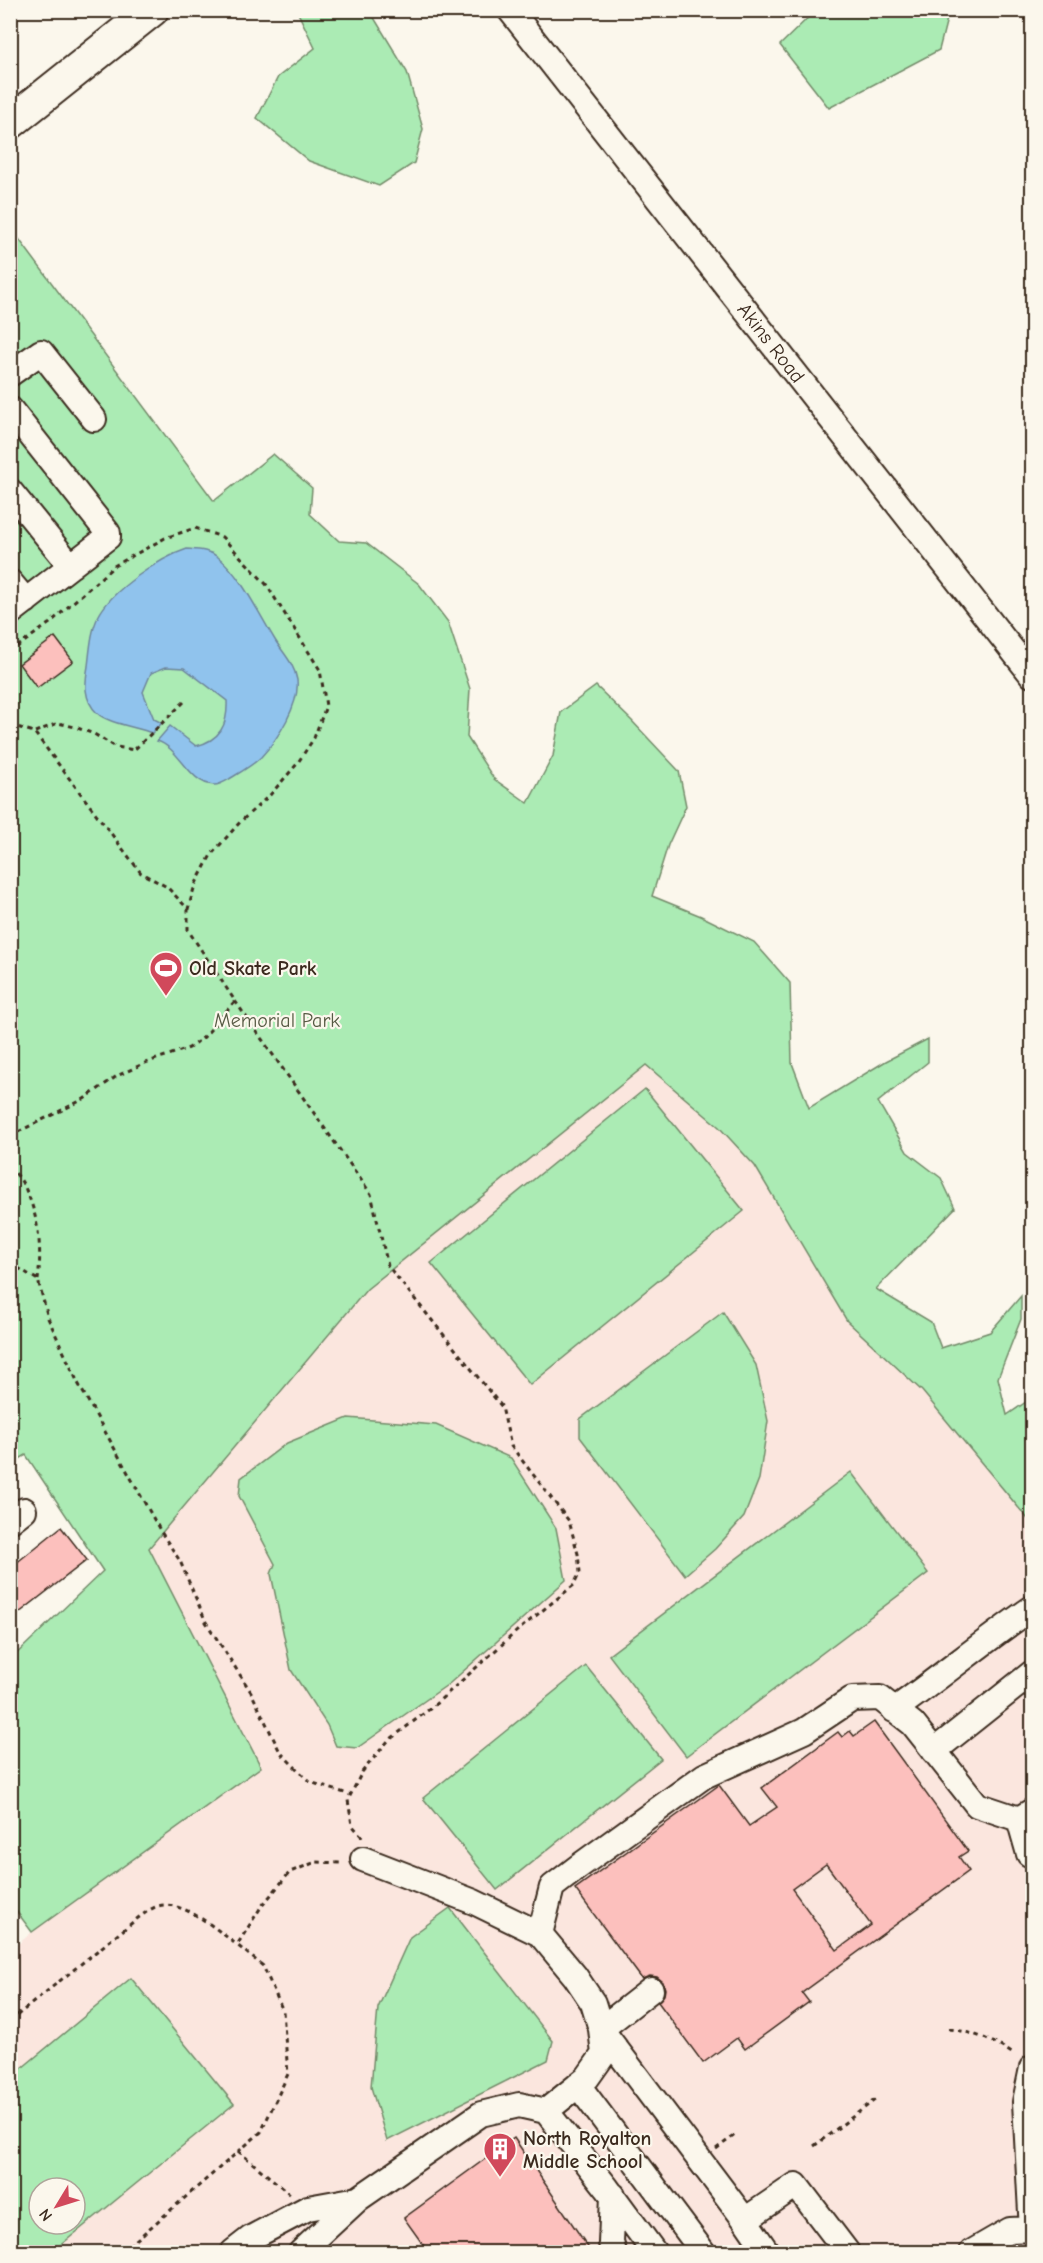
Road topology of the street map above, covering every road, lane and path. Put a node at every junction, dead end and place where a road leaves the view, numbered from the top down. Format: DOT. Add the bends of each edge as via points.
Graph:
graph roads {
  1 [pos="152,10"];
  2 [pos="510,10"];
  3 [pos="10,123"];
  4 [pos="10,374"];
  5 [pos="10,409"];
  6 [pos="94,419"];
  7 [pos="10,491"];
  8 [pos="71,566"];
  9 [pos="10,582"];
  10 [pos="18,607"];
  11 [pos="10,652"];
  12 [pos="1032,675"];
  13 [pos="184,702"];
  14 [pos="10,725"];
  15 [pos="34,732"];
  16 [pos="188,909"];
  17 [pos="235,1001"];
  18 [pos="10,1136"];
  19 [pos="10,1166"];
  20 [pos="10,1263"];
  21 [pos="38,1280"];
  22 [pos="1032,1608"];
  23 [pos="1032,1673"];
  24 [pos="894,1710"];
  25 [pos="933,1750"];
  26 [pos="351,1794"];
  27 [pos="1026,1815"];
  28 [pos="1029,1854"];
  29 [pos="363,1859"];
  30 [pos="540,1934"];
  31 [pos="237,1945"];
  32 [pos="651,1990"];
  33 [pos="10,2021"];
  34 [pos="601,2029"];
  35 [pos="949,2029"];
  36 [pos="1027,2063"];
  37 [pos="578,2085"];
  38 [pos="876,2099"];
  39 [pos="546,2110"];
  40 [pos="814,2146"];
  41 [pos="238,2151"];
  42 [pos="613,2195"];
  43 [pos="294,2196"];
  44 [pos="358,2199"];
  45 [pos="745,2220"];
  46 [pos="1032,2230"];
  47 [pos="122,2253"];
  48 [pos="233,2253"];
  49 [pos="301,2253"];
  50 [pos="614,2253"];
  51 [pos="654,2253"];
  52 [pos="703,2253"];
  53 [pos="766,2253"];
  54 [pos="847,2253"];
  55 [pos="972,2253"];
  1 -- 3 [label="main road"];
  2 -- 12 [label="street, Akins Road"];
  4 -- 6 [label="street" via="41,352"];
  5 -- 8 [label="street" via="108,533 105,540"];
  7 -- 8 [label="street"];
  8 -- 10 [label="street"];
  9 -- 10 [label="street"];
  11 -- 16 [label="path" via="50,624 114,566 165,538 195,528 222,537 266,584 320,670 326,706 314,738 297,764 211,855"];
  13 -- 15 [label="path" via="134,750 116,747 94,734 58,723"];
  14 -- 15 [label="path"];
  15 -- 16 [label="path" via="141,873 167,887"];
  16 -- 17 [label="path" via="188,930"];
  17 -- 18 [label="path" via="204,1037 189,1048 117,1076 84,1099"];
  17 -- 26 [label="path" via="371,1194 388,1266 502,1407 511,1446 569,1521 578,1554 580,1572 574,1585 388,1741 362,1772"];
  19 -- 21 [label="path" via="26,1190 36,1223 41,1257"];
  20 -- 21 [label="path"];
  21 -- 26 [label="path" via="48,1318 78,1383 180,1560 206,1622 251,1692 280,1752 309,1782"];
  22 -- 24 [label="street"];
  23 -- 25 [label="street"];
  24 -- 25 [label="street" via="913,1724"];
  24 -- 30 [label="street" via="880,1698 852,1699 804,1731 704,1776 552,1887"];
  25 -- 27 [label="street" via="977,1805"];
  26 -- 29 [label="path" via="348,1800 352,1825 363,1836"];
  27 -- 28 [label="street"];
  29 -- 30 [label="street" via="474,1902"];
  29 -- 31 [label="path" via="348,1863 316,1862 290,1872"];
  30 -- 34 [label="street" via="593,2003"];
  31 -- 33 [label="path" via="181,1906 158,1906"];
  31 -- 41 [label="path" via="263,1966 283,2011 288,2074 261,2132"];
  32 -- 34 [label="street"];
  34 -- 37 [label="street" via="604,2054"];
  34 -- 45 [label="street"];
  35 -- 36 [label="path" via="988,2038"];
  36 -- 46 [label="street" via="1025,2102"];
  37 -- 39 [label="street"];
  37 -- 52 [label="street"];
  38 -- 40 [label="path"];
  39 -- 42 [label="street"];
  39 -- 44 [label="street" via="519,2105 480,2114"];
  41 -- 43 [label="path"];
  41 -- 47 [label="path"];
  42 -- 50 [label="street"];
  42 -- 51 [label="street"];
  44 -- 48 [label="street" via="308,2208 252,2238"];
  44 -- 49 [label="street"];
  45 -- 53 [label="street"];
  45 -- 54 [label="street" via="796,2186"];
  46 -- 55 [label="street" via="1010,2230"];
}
